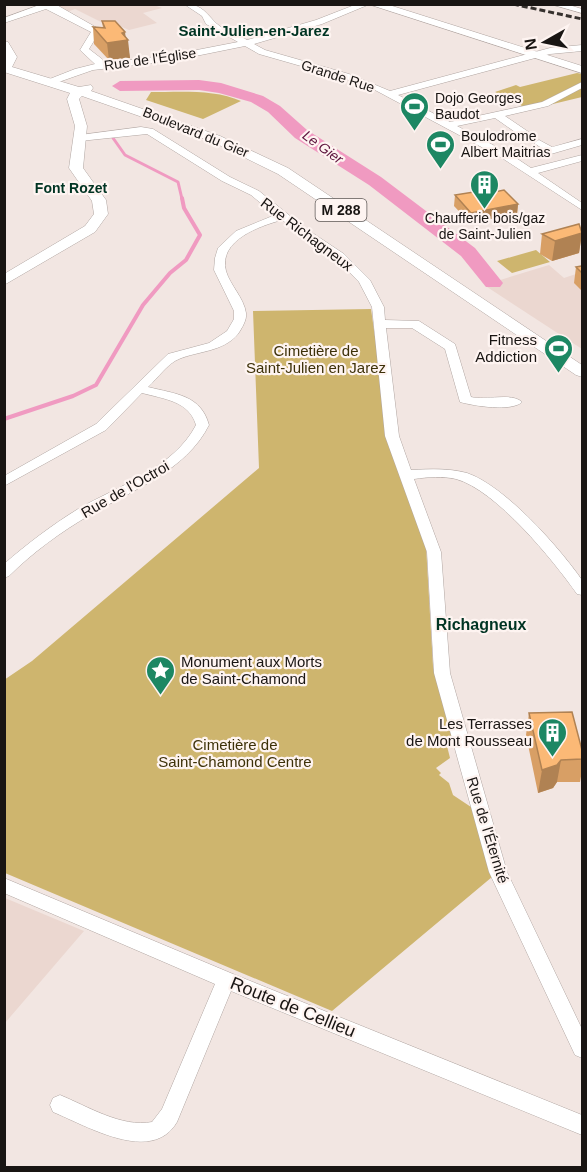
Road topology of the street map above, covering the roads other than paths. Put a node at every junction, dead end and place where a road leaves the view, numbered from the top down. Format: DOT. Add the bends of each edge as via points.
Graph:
graph roads {
  1 [pos="188,4"];
  2 [pos="366,4"];
  3 [pos="373,4"];
  4 [pos="554,4"];
  5 [pos="49,5"];
  6 [pos="213,5"];
  7 [pos="582,12"];
  8 [pos="206,15"];
  9 [pos="4,21"];
  10 [pos="94,32"];
  11 [pos="107,35"];
  12 [pos="245,43"];
  13 [pos="4,44"];
  14 [pos="582,48"];
  15 [pos="534,55"];
  16 [pos="6,65"];
  17 [pos="100,66"];
  18 [pos="582,70"];
  19 [pos="53,80"];
  20 [pos="582,85"];
  21 [pos="83,90"];
  22 [pos="389,94"];
  23 [pos="496,115"];
  24 [pos="448,126"];
  25 [pos="80,138"];
  26 [pos="582,142"];
  27 [pos="582,158"];
  28 [pos="530,172"];
  29 [pos="582,207"];
  30 [pos="283,216"];
  31 [pos="4,281"];
  32 [pos="380,324"];
  33 [pos="582,369"];
  34 [pos="140,389"];
  35 [pos="516,402"];
  36 [pos="407,475"];
  37 [pos="4,482"];
  38 [pos="4,573"];
  39 [pos="582,590"];
  40 [pos="439,634"];
  41 [pos="4,885"];
  42 [pos="226,980"];
  43 [pos="582,1049"];
  44 [pos="60,1105"];
  45 [pos="582,1125"];
  1 -- 8 [label="street, Grande Rue"];
  2 -- 12 [label="street" via="296,31"];
  3 -- 15 [label="main road"];
  4 -- 7 [label="street"];
  5 -- 9 [label="street"];
  5 -- 10 [label="street"];
  6 -- 8 [label="street"];
  8 -- 12 [label="street, Grande Rue" via="209,22"];
  10 -- 11 [label="street"];
  10 -- 17 [label="street" via="84,50"];
  12 -- 17 [label="street, Rue de l'Église" via="232,50"];
  12 -- 22 [label="street, Grande Rue" via="270,55 359,80"];
  13 -- 16 [label="main road" via="12,57"];
  14 -- 15 [label="street"];
  15 -- 18 [label="main road"];
  15 -- 22 [label="street"];
  16 -- 19 [label="main road, Boulevard du Gier / M 288"];
  17 -- 19 [label="street, Rue de l'Église"];
  19 -- 21 [label="main road, Boulevard du Gier / M 288"];
  20 -- 23 [label="street" via="552,102"];
  21 -- 25 [label="main road" via="73,99 81,119"];
  21 -- 33 [label="main road, Boulevard du Gier / M 288" via="192,122 275,160"];
  22 -- 24 [label="street, Grande Rue"];
  23 -- 24 [label="street"];
  23 -- 26 [label="street" via="529,137 538,138 551,151"];
  24 -- 28 [label="street, Grande Rue"];
  25 -- 30 [label="street, Rue Richagneux" via="150,131 255,193"];
  25 -- 31 [label="main road" via="76,168 99,200 98,220 90,229"];
  27 -- 28 [label="street"];
  28 -- 29 [label="street, Grande Rue"];
  30 -- 32 [label="street, Rue Richagneux" via="349,263 364,279 375,297"];
  30 -- 34 [label="street" via="243,230 222,254 220,270 240,311 232,333 213,346 172,357"];
  32 -- 35 [label="street" via="415,324 451,347 465,399 478,403"];
  32 -- 36 [label="street, Rue Richagneux" via="392,436"];
  34 -- 37 [label="street" via="101,427"];
  34 -- 38 [label="street, Rue de l'Octroi" via="191,405 204,422 202,433 174,461 75,518"];
  36 -- 39 [label="street" via="457,475 489,491 555,554"];
  36 -- 40 [label="street, Rue Richagneux" via="434,552"];
  40 -- 43 [label="street, Rue de l'Éternité" via="442,673 498,872"];
  41 -- 42 [label="street, Route de Cellieu"];
  42 -- 44 [label="street" via="163,1126 153,1132 137,1133"];
  42 -- 45 [label="street, Route de Cellieu"];
}
